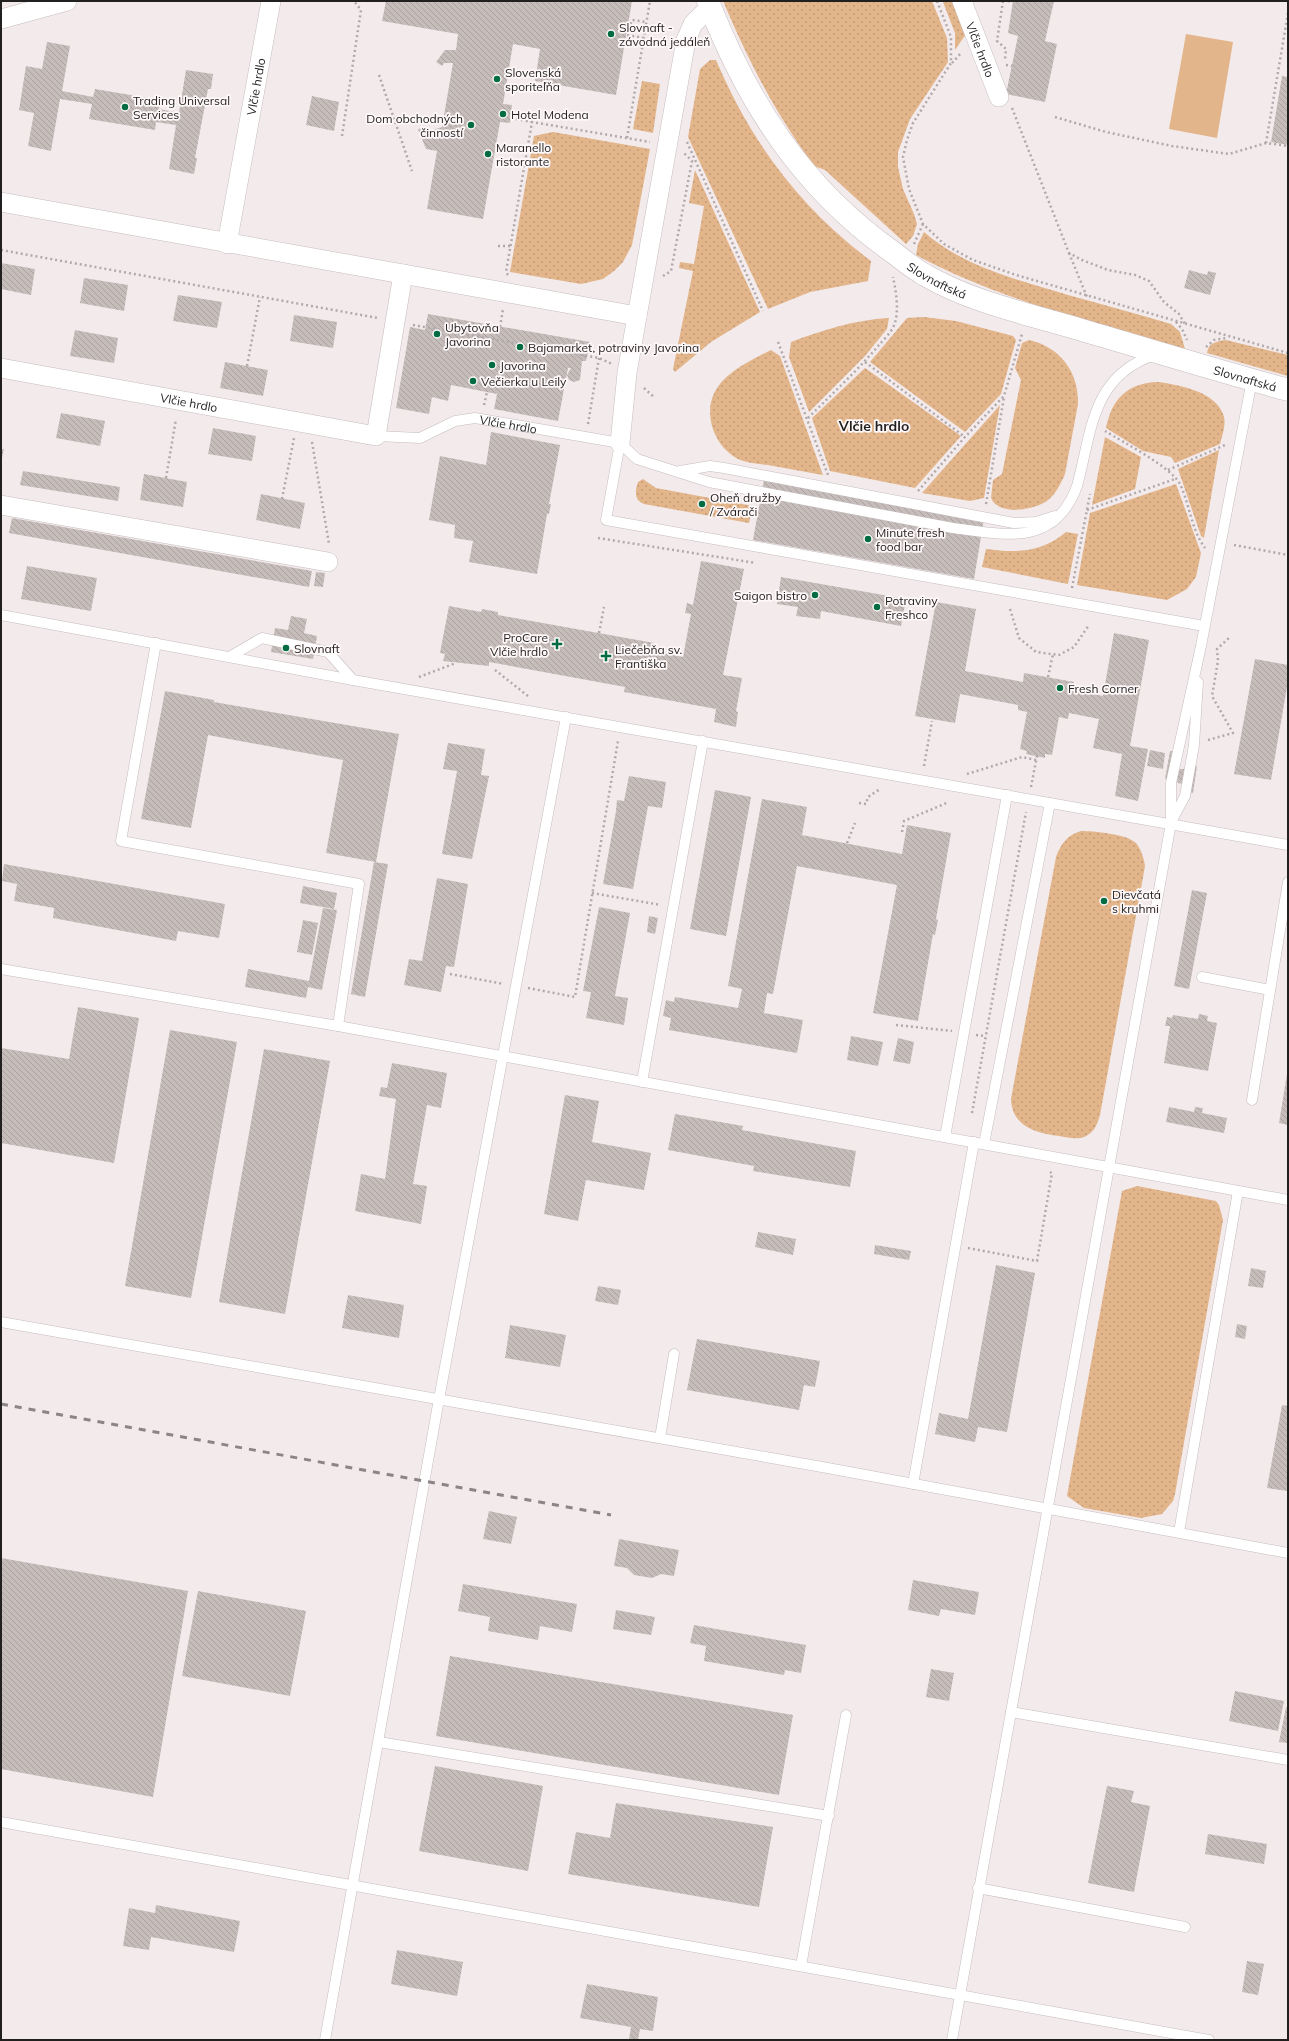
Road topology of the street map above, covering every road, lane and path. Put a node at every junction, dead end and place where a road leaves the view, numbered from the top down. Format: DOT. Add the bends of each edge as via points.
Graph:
graph roads {
  1 [pos="67,1"];
  2 [pos="271,1"];
  3 [pos="354,1"];
  4 [pos="650,1"];
  5 [pos="937,1"];
  6 [pos="962,1"];
  7 [pos="1008,1"];
  8 [pos="1013,2"];
  9 [pos="709,4"];
  10 [pos="1288,13"];
  11 [pos="1,19"];
  12 [pos="647,22"];
  13 [pos="644,38"];
  14 [pos="379,75"];
  15 [pos="1005,100"];
  16 [pos="1055,117"];
  17 [pos="511,118"];
  18 [pos="532,122"];
  19 [pos="342,136"];
  20 [pos="627,138"];
  21 [pos="687,141"];
  22 [pos="1266,143"];
  23 [pos="656,144"];
  24 [pos="1288,146"];
  25 [pos="412,172"];
  26 [pos="1,202"];
  27 [pos="227,244"];
  28 [pos="498,246"];
  29 [pos="510,246"];
  30 [pos="1,250"];
  31 [pos="1069,253"];
  32 [pos="903,260"];
  33 [pos="403,274"];
  34 [pos="506,293"];
  35 [pos="1087,296"];
  36 [pos="260,297"];
  37 [pos="763,311"];
  38 [pos="637,316"];
  39 [pos="395,321"];
  40 [pos="1175,322"];
  41 [pos="1185,324"];
  42 [pos="426,327"];
  43 [pos="500,327"];
  44 [pos="1022,333"];
  45 [pos="1229,337"];
  46 [pos="778,342"];
  47 [pos="1188,346"];
  48 [pos="1206,347"];
  49 [pos="1160,353"];
  50 [pos="1288,353"];
  51 [pos="865,362"];
  52 [pos="247,366"];
  53 [pos="1,368"];
  54 [pos="1252,380"];
  55 [pos="1288,390"];
  56 [pos="1004,396"];
  57 [pos="180,400"];
  58 [pos="808,418"];
  59 [pos="303,423"];
  60 [pos="587,428"];
  61 [pos="1102,429"];
  62 [pos="376,436"];
  63 [pos="965,436"];
  64 [pos="620,443"];
  65 [pos="1225,445"];
  66 [pos="1168,470"];
  67 [pos="676,472"];
  68 [pos="166,478"];
  69 [pos="829,479"];
  70 [pos="1176,479"];
  71 [pos="1091,489"];
  72 [pos="915,495"];
  73 [pos="282,498"];
  74 [pos="1,504"];
  75 [pos="986,508"];
  76 [pos="1087,510"];
  77 [pos="1063,513"];
  78 [pos="598,538"];
  79 [pos="1233,545"];
  80 [pos="1205,548"];
  81 [pos="1288,555"];
  82 [pos="328,562"];
  83 [pos="756,563"];
  84 [pos="1072,588"];
  85 [pos="604,606"];
  86 [pos="1010,610"];
  87 [pos="1,615"];
  88 [pos="1089,625"];
  89 [pos="1204,626"];
  90 [pos="599,633"];
  91 [pos="1230,637"];
  92 [pos="156,644"];
  93 [pos="1201,646"];
  94 [pos="1053,654"];
  95 [pos="231,656"];
  96 [pos="456,663"];
  97 [pos="495,670"];
  98 [pos="1048,677"];
  99 [pos="353,680"];
  100 [pos="392,686"];
  101 [pos="550,714"];
  102 [pos="566,717"];
  103 [pos="932,721"];
  104 [pos="620,726"];
  105 [pos="703,741"];
  106 [pos="1194,744"];
  107 [pos="916,766"];
  108 [pos="924,767"];
  109 [pos="931,768"];
  110 [pos="966,774"];
  111 [pos="880,789"];
  112 [pos="1007,795"];
  113 [pos="1029,799"];
  114 [pos="949,802"];
  115 [pos="859,803"];
  116 [pos="1050,803"];
  117 [pos="855,823"];
  118 [pos="1171,823"];
  119 [pos="902,832"];
  120 [pos="847,843"];
  121 [pos="1288,844"];
  122 [pos="1288,882"];
  123 [pos="592,893"];
  124 [pos="673,907"];
  125 [pos="1,969"];
  126 [pos="450,974"];
  127 [pos="1202,977"];
  128 [pos="517,986"];
  129 [pos="1270,990"];
  130 [pos="896,1025"];
  131 [pos="338,1026"];
  132 [pos="964,1032"];
  133 [pos="986,1036"];
  134 [pos="502,1056"];
  135 [pos="642,1082"];
  136 [pos="1252,1100"];
  137 [pos="972,1113"];
  138 [pos="945,1137"];
  139 [pos="974,1142"];
  140 [pos="984,1144"];
  141 [pos="1046,1167"];
  142 [pos="1109,1167"];
  143 [pos="1238,1190"];
  144 [pos="1288,1200"];
  145 [pos="956,1246"];
  146 [pos="1,1322"];
  147 [pos="674,1354"];
  148 [pos="440,1399"];
  149 [pos="660,1438"];
  150 [pos="913,1484"];
  151 [pos="1047,1508"];
  152 [pos="1179,1532"];
  153 [pos="1288,1553"];
  154 [pos="1011,1712"];
  155 [pos="846,1715"];
  156 [pos="379,1742"];
  157 [pos="1288,1760"];
  158 [pos="829,1816"];
  159 [pos="1,1822"];
  160 [pos="354,1885"];
  161 [pos="978,1888"];
  162 [pos="1185,1927"];
  163 [pos="801,1966"];
  164 [pos="959,1995"];
  165 [pos="325,2040"];
  166 [pos="952,2040"];
  167 [pos="1209,2040"];
  1 -- 11 [label="street"];
  2 -- 27 [label="street, Vlčie hrdlo"];
  3 -- 19 [label="path" via="361,10"];
  4 -- 12 [label="path"];
  5 -- 35 [label="path" via="950,37 951,63 914,123 903,157 909,189 923,224 944,244 973,260 1016,276"];
  6 -- 15 [label="street, Vlčie hrdlo"];
  7 -- 8 [label="path"];
  9 -- 32 [label="main road, Slovnaftská" via="747,85 790,153 836,207"];
  9 -- 38 [label="street" via="686,40"];
  10 -- 22 [label="path"];
  12 -- 13 [label="path"];
  12 -- 13 [label="path" via="632,20 626,35"];
  13 -- 20 [label="path"];
  14 -- 25 [label="path"];
  15 -- 31 [label="path" via="1017,116"];
  16 -- 22 [label="path" via="1106,132 1172,146 1229,154"];
  17 -- 18 [label="path"];
  18 -- 20 [label="path"];
  18 -- 29 [label="path"];
  20 -- 23 [label="path"];
  21 -- 37 [label="path"];
  22 -- 24 [label="path"];
  26 -- 27 [label="street"];
  27 -- 33 [label="street"];
  28 -- 29 [label="path"];
  29 -- 34 [label="path"];
  30 -- 36 [label="path"];
  31 -- 35 [label="path"];
  31 -- 41 [label="path" via="1108,270 1135,275 1148,281"];
  32 -- 49 [label="main road, Slovnaftská" via="925,275 984,301"];
  32 -- 51 [label="path" via="892,271 896,292 895,323"];
  33 -- 34 [label="street"];
  33 -- 39 [label="street"];
  34 -- 38 [label="street"];
  34 -- 43 [label="path"];
  35 -- 40 [label="path"];
  36 -- 39 [label="path"];
  36 -- 52 [label="path"];
  38 -- 64 [label="street" via="627,373"];
  39 -- 62 [label="street"];
  40 -- 41 [label="path"];
  40 -- 47 [label="path" via="1182,329"];
  41 -- 45 [label="path"];
  42 -- 60 [label="path" via="599,358"];
  44 -- 56 [label="path"];
  45 -- 48 [label="path" via="1214,340"];
  45 -- 50 [label="path"];
  46 -- 58 [label="path"];
  49 -- 54 [label="main road, Slovnaftská"];
  49 -- 77 [label="lane" via="1133,365 1106,389 1098,403 1077,486"];
  51 -- 58 [label="path"];
  51 -- 63 [label="path"];
  53 -- 57 [label="street, Vlčie hrdlo"];
  54 -- 55 [label="main road, Slovnaftská"];
  54 -- 89 [label="lane"];
  56 -- 63 [label="path"];
  56 -- 75 [label="path"];
  57 -- 59 [label="street, Vlčie hrdlo"];
  57 -- 68 [label="path"];
  58 -- 69 [label="path"];
  59 -- 62 [label="street, Vlčie hrdlo"];
  59 -- 73 [label="path"];
  59 -- 82 [label="path" via="329,542"];
  61 -- 66 [label="path"];
  62 -- 64 [label="lane, Vlčie hrdlo" via="420,438 455,421 475,418"];
  63 -- 72 [label="path"];
  64 -- 67 [label="lane" via="637,458"];
  64 -- 89 [label="lane" via="606,520"];
  65 -- 66 [label="path"];
  66 -- 70 [label="path"];
  67 -- 77 [label="lane" via="710,466 724,468 1014,523 1036,522"];
  67 -- 77 [label="lane" via="735,487 993,533 1034,532 1045,528"];
  70 -- 76 [label="path"];
  70 -- 80 [label="path" via="1180,483 1196,533"];
  71 -- 76 [label="path"];
  74 -- 82 [label="street"];
  76 -- 84 [label="path"];
  78 -- 83 [label="path"];
  79 -- 81 [label="path"];
  85 -- 90 [label="path"];
  86 -- 94 [label="path" via="1018,638 1036,652"];
  87 -- 92 [label="lane"];
  88 -- 94 [label="path" via="1074,647 1059,655"];
  89 -- 93 [label="lane"];
  91 -- 106 [label="path" via="1217,649 1218,661 1212,696 1233,733"];
  92 -- 95 [label="lane"];
  92 -- 131 [label="lane" via="121,841 359,884"];
  93 -- 106 [label="lane"];
  93 -- 118 [label="lane" via="1171,783"];
  94 -- 98 [label="path"];
  95 -- 99 [label="lane"];
  95 -- 99 [label="lane" via="262,638 328,652"];
  96 -- 100 [label="path"];
  97 -- 101 [label="path"];
  99 -- 100 [label="lane"];
  100 -- 101 [label="lane"];
  101 -- 102 [label="lane"];
  102 -- 104 [label="lane"];
  102 -- 128 [label="lane"];
  103 -- 108 [label="path"];
  104 -- 105 [label="lane"];
  104 -- 123 [label="path"];
  105 -- 112 [label="lane"];
  105 -- 124 [label="lane"];
  106 -- 118 [label="lane" via="1185,796"];
  107 -- 108 [label="path"];
  108 -- 109 [label="path"];
  110 -- 113 [label="path" via="1022,757 1036,758"];
  111 -- 115 [label="path" via="868,797 866,804"];
  112 -- 113 [label="lane"];
  112 -- 132 [label="lane"];
  113 -- 116 [label="lane"];
  113 -- 133 [label="path"];
  114 -- 119 [label="path" via="904,821"];
  116 -- 118 [label="lane"];
  116 -- 140 [label="lane"];
  117 -- 120 [label="path"];
  118 -- 121 [label="lane"];
  118 -- 142 [label="lane"];
  122 -- 129 [label="lane"];
  123 -- 124 [label="path"];
  123 -- 128 [label="path" via="575,997"];
  124 -- 135 [label="lane"];
  125 -- 131 [label="lane"];
  126 -- 128 [label="path"];
  127 -- 129 [label="lane"];
  128 -- 134 [label="lane"];
  129 -- 136 [label="lane"];
  130 -- 132 [label="path"];
  131 -- 134 [label="lane"];
  132 -- 133 [label="path"];
  132 -- 138 [label="lane"];
  133 -- 137 [label="path"];
  134 -- 135 [label="lane"];
  134 -- 148 [label="lane"];
  135 -- 138 [label="lane"];
  138 -- 139 [label="lane"];
  139 -- 140 [label="lane"];
  139 -- 145 [label="lane"];
  140 -- 142 [label="lane"];
  141 -- 145 [label="path" via="1052,1173 1037,1261"];
  142 -- 143 [label="lane"];
  142 -- 151 [label="lane"];
  143 -- 144 [label="lane"];
  143 -- 152 [label="lane"];
  145 -- 150 [label="lane"];
  146 -- 148 [label="lane"];
  147 -- 149 [label="lane"];
  148 -- 149 [label="lane"];
  148 -- 156 [label="lane"];
  149 -- 150 [label="lane"];
  150 -- 151 [label="lane"];
  151 -- 152 [label="lane"];
  151 -- 154 [label="lane"];
  152 -- 153 [label="lane"];
  154 -- 157 [label="lane"];
  154 -- 161 [label="lane"];
  155 -- 158 [label="lane"];
  156 -- 158 [label="lane"];
  156 -- 160 [label="lane"];
  158 -- 163 [label="lane"];
  159 -- 160 [label="lane"];
  160 -- 163 [label="lane"];
  160 -- 165 [label="lane"];
  161 -- 162 [label="lane"];
  161 -- 164 [label="lane"];
  163 -- 164 [label="lane"];
  164 -- 166 [label="lane"];
  164 -- 167 [label="lane"];
}
